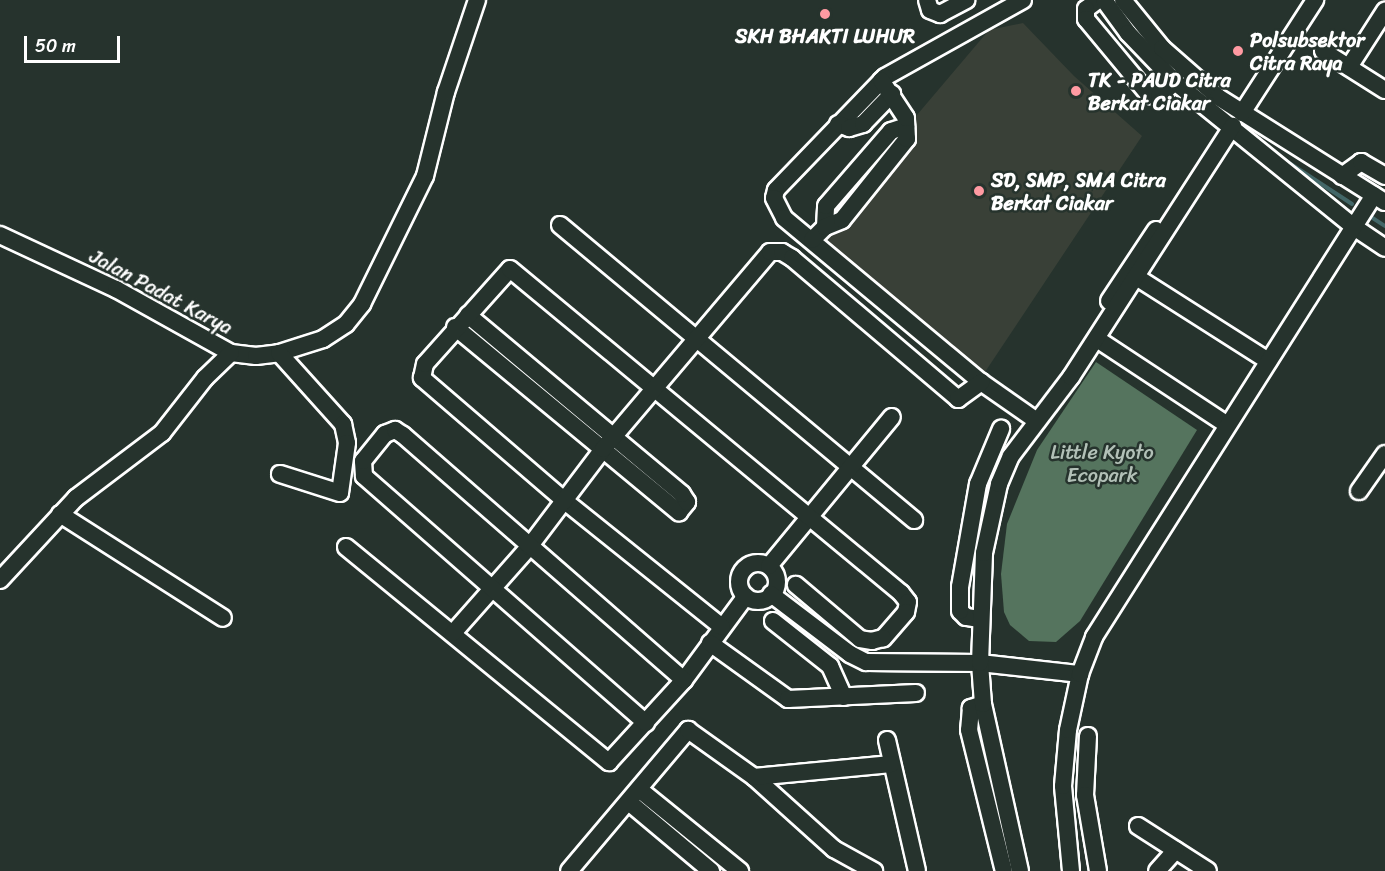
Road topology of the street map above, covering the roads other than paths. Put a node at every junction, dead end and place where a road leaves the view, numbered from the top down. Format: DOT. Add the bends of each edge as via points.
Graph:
graph roads {
  1 [pos="927,0"];
  2 [pos="966,0"];
  3 [pos="1023,0"];
  4 [pos="1098,0"];
  5 [pos="1104,0"];
  6 [pos="1123,0"];
  7 [pos="1315,0"];
  8 [pos="476,1"];
  9 [pos="1385,11"];
  10 [pos="1377,35"];
  11 [pos="1323,51"];
  12 [pos="1349,67"];
  13 [pos="881,81"];
  14 [pos="1175,81"];
  15 [pos="1385,90"];
  16 [pos="892,94"];
  17 [pos="1237,120"];
  18 [pos="838,124"];
  19 [pos="1342,176"];
  20 [pos="1385,176"];
  21 [pos="1368,211"];
  22 [pos="560,225"];
  23 [pos="0,235"];
  24 [pos="812,240"];
  25 [pos="1385,248"];
  26 [pos="1142,281"];
  27 [pos="468,315"];
  28 [pos="456,327"];
  29 [pos="696,338"];
  30 [pos="1099,341"];
  31 [pos="231,353"];
  32 [pos="279,353"];
  33 [pos="1268,362"];
  34 [pos="981,382"];
  35 [pos="656,386"];
  36 [pos="1048,404"];
  37 [pos="892,417"];
  38 [pos="1037,421"];
  39 [pos="1226,424"];
  40 [pos="1001,429"];
  41 [pos="608,443"];
  42 [pos="1385,454"];
  43 [pos="850,467"];
  44 [pos="280,474"];
  45 [pos="1359,491"];
  46 [pos="565,501"];
  47 [pos="60,514"];
  48 [pos="810,516"];
  49 [pos="914,520"];
  50 [pos="346,547"];
  51 [pos="529,547"];
  52 [pos="769,566"];
  53 [pos="0,580"];
  54 [pos="796,585"];
  55 [pos="491,590"];
  56 [pos="771,594"];
  57 [pos="746,596"];
  58 [pos="224,618"];
  59 [pos="979,619"];
  60 [pos="773,621"];
  61 [pos="722,627"];
  62 [pos="453,633"];
  63 [pos="710,643"];
  64 [pos="980,663"];
  65 [pos="1080,674"];
  66 [pos="684,680"];
  67 [pos="916,693"];
  68 [pos="844,697"];
  69 [pos="983,705"];
  70 [pos="646,723"];
  71 [pos="1088,736"];
  72 [pos="887,740"];
  73 [pos="891,764"];
  74 [pos="754,777"];
  75 [pos="635,796"];
  76 [pos="1138,826"];
  77 [pos="1176,850"];
  78 [pos="576,869"];
  79 [pos="711,871"];
  80 [pos="740,871"];
  81 [pos="874,871"];
  82 [pos="917,871"];
  83 [pos="1004,871"];
  84 [pos="1020,871"];
  85 [pos="1071,871"];
  86 [pos="1098,871"];
  87 [pos="1157,871"];
  88 [pos="1208,871"];
  1 -- 2 [label="street" via="930,10 940,14"];
  3 -- 13 [label="street"];
  4 -- 14 [label="street" via="1086,9 1086,19 1149,95 1159,96"];
  5 -- 14 [label="street" via="1128,33"];
  6 -- 17 [label="street" via="1162,48"];
  7 -- 17 [label="street"];
  8 -- 32 [label="street, Jalan Padat Karya" via="446,92 425,176 379,274 362,304 339,330"];
  9 -- 10 [label="street"];
  10 -- 12 [label="street"];
  11 -- 12 [label="street"];
  12 -- 15 [label="street"];
  13 -- 16 [label="street"];
  13 -- 18 [label="street"];
  14 -- 17 [label="street"];
  16 -- 18 [label="street" via="863,124 849,128"];
  16 -- 24 [label="street" via="906,126 891,131 826,206 825,227"];
  17 -- 19 [label="street"];
  17 -- 21 [label="street"];
  17 -- 26 [label="street"];
  18 -- 24 [label="street" via="776,190 779,212"];
  19 -- 20 [label="street" via="1361,162"];
  19 -- 21 [label="street"];
  21 -- 25 [label="street"];
  21 -- 33 [label="street"];
  22 -- 29 [label="street"];
  23 -- 31 [label="street, Jalan Padat Karya" via="116,289"];
  24 -- 34 [label="street"];
  26 -- 30 [label="street"];
  26 -- 33 [label="street"];
  26 -- 36 [label="street" via="1050,394"];
  27 -- 28 [label="street"];
  27 -- 35 [label="street" via="513,269"];
  27 -- 41 [label="street"];
  28 -- 41 [label="street"];
  28 -- 46 [label="street" via="424,364 422,378"];
  29 -- 34 [label="street" via="759,261 770,252 782,252 958,399"];
  29 -- 35 [label="street"];
  29 -- 43 [label="street"];
  30 -- 36 [label="street"];
  30 -- 39 [label="street"];
  31 -- 32 [label="street, Jalan Padat Karya"];
  31 -- 47 [label="street" via="205,378 162,433"];
  32 -- 44 [label="street" via="343,424 347,443 340,493"];
  33 -- 39 [label="street"];
  34 -- 38 [label="street"];
  35 -- 41 [label="street"];
  35 -- 48 [label="street"];
  36 -- 38 [label="street"];
  37 -- 43 [label="street"];
  38 -- 59 [label="street" via="1011,456 999,484 984,553"];
  39 -- 65 [label="street" via="1094,637"];
  40 -- 59 [label="street" via="978,484 960,587 960,611 966,617"];
  41 -- 41 [label="street" via="682,494 687,503 677,512"];
  41 -- 46 [label="street"];
  42 -- 45 [label="street"];
  43 -- 48 [label="street"];
  43 -- 49 [label="street"];
  46 -- 51 [label="street"];
  46 -- 61 [label="street"];
  47 -- 53 [label="street"];
  47 -- 58 [label="street"];
  48 -- 52 [label="street"];
  48 -- 54 [label="street" via="902,593 908,602 906,612 883,638 860,639"];
  50 -- 62 [label="street"];
  51 -- 55 [label="street"];
  51 -- 55 [label="street" via="404,435 395,430 384,434 363,461 364,477"];
  51 -- 66 [label="street"];
  52 -- 56 [label="street" via="776,577"];
  52 -- 57 [label="street" via="756,563 741,573 739,585"];
  55 -- 62 [label="street"];
  55 -- 70 [label="street"];
  56 -- 57 [label="street" via="759,600"];
  56 -- 64 [label="street" via="866,662"];
  57 -- 61 [label="street"];
  59 -- 64 [label="street"];
  60 -- 68 [label="street" via="830,666"];
  61 -- 63 [label="street"];
  62 -- 70 [label="street" via="605,760 614,760"];
  63 -- 66 [label="street"];
  63 -- 68 [label="street" via="782,697"];
  64 -- 65 [label="street"];
  64 -- 69 [label="street"];
  65 -- 85 [label="street" via="1068,730 1063,786"];
  66 -- 70 [label="street"];
  67 -- 68 [label="street"];
  69 -- 83 [label="street" via="971,708 969,730"];
  69 -- 84 [label="street"];
  71 -- 86 [label="street" via="1085,795"];
  72 -- 73 [label="street"];
  73 -- 74 [label="street"];
  73 -- 82 [label="street"];
  74 -- 75 [label="street" via="688,730"];
  74 -- 81 [label="street" via="834,849"];
  75 -- 78 [label="street"];
  75 -- 79 [label="street"];
  75 -- 80 [label="street"];
  76 -- 77 [label="street"];
  77 -- 87 [label="street"];
  77 -- 88 [label="street"];
}
